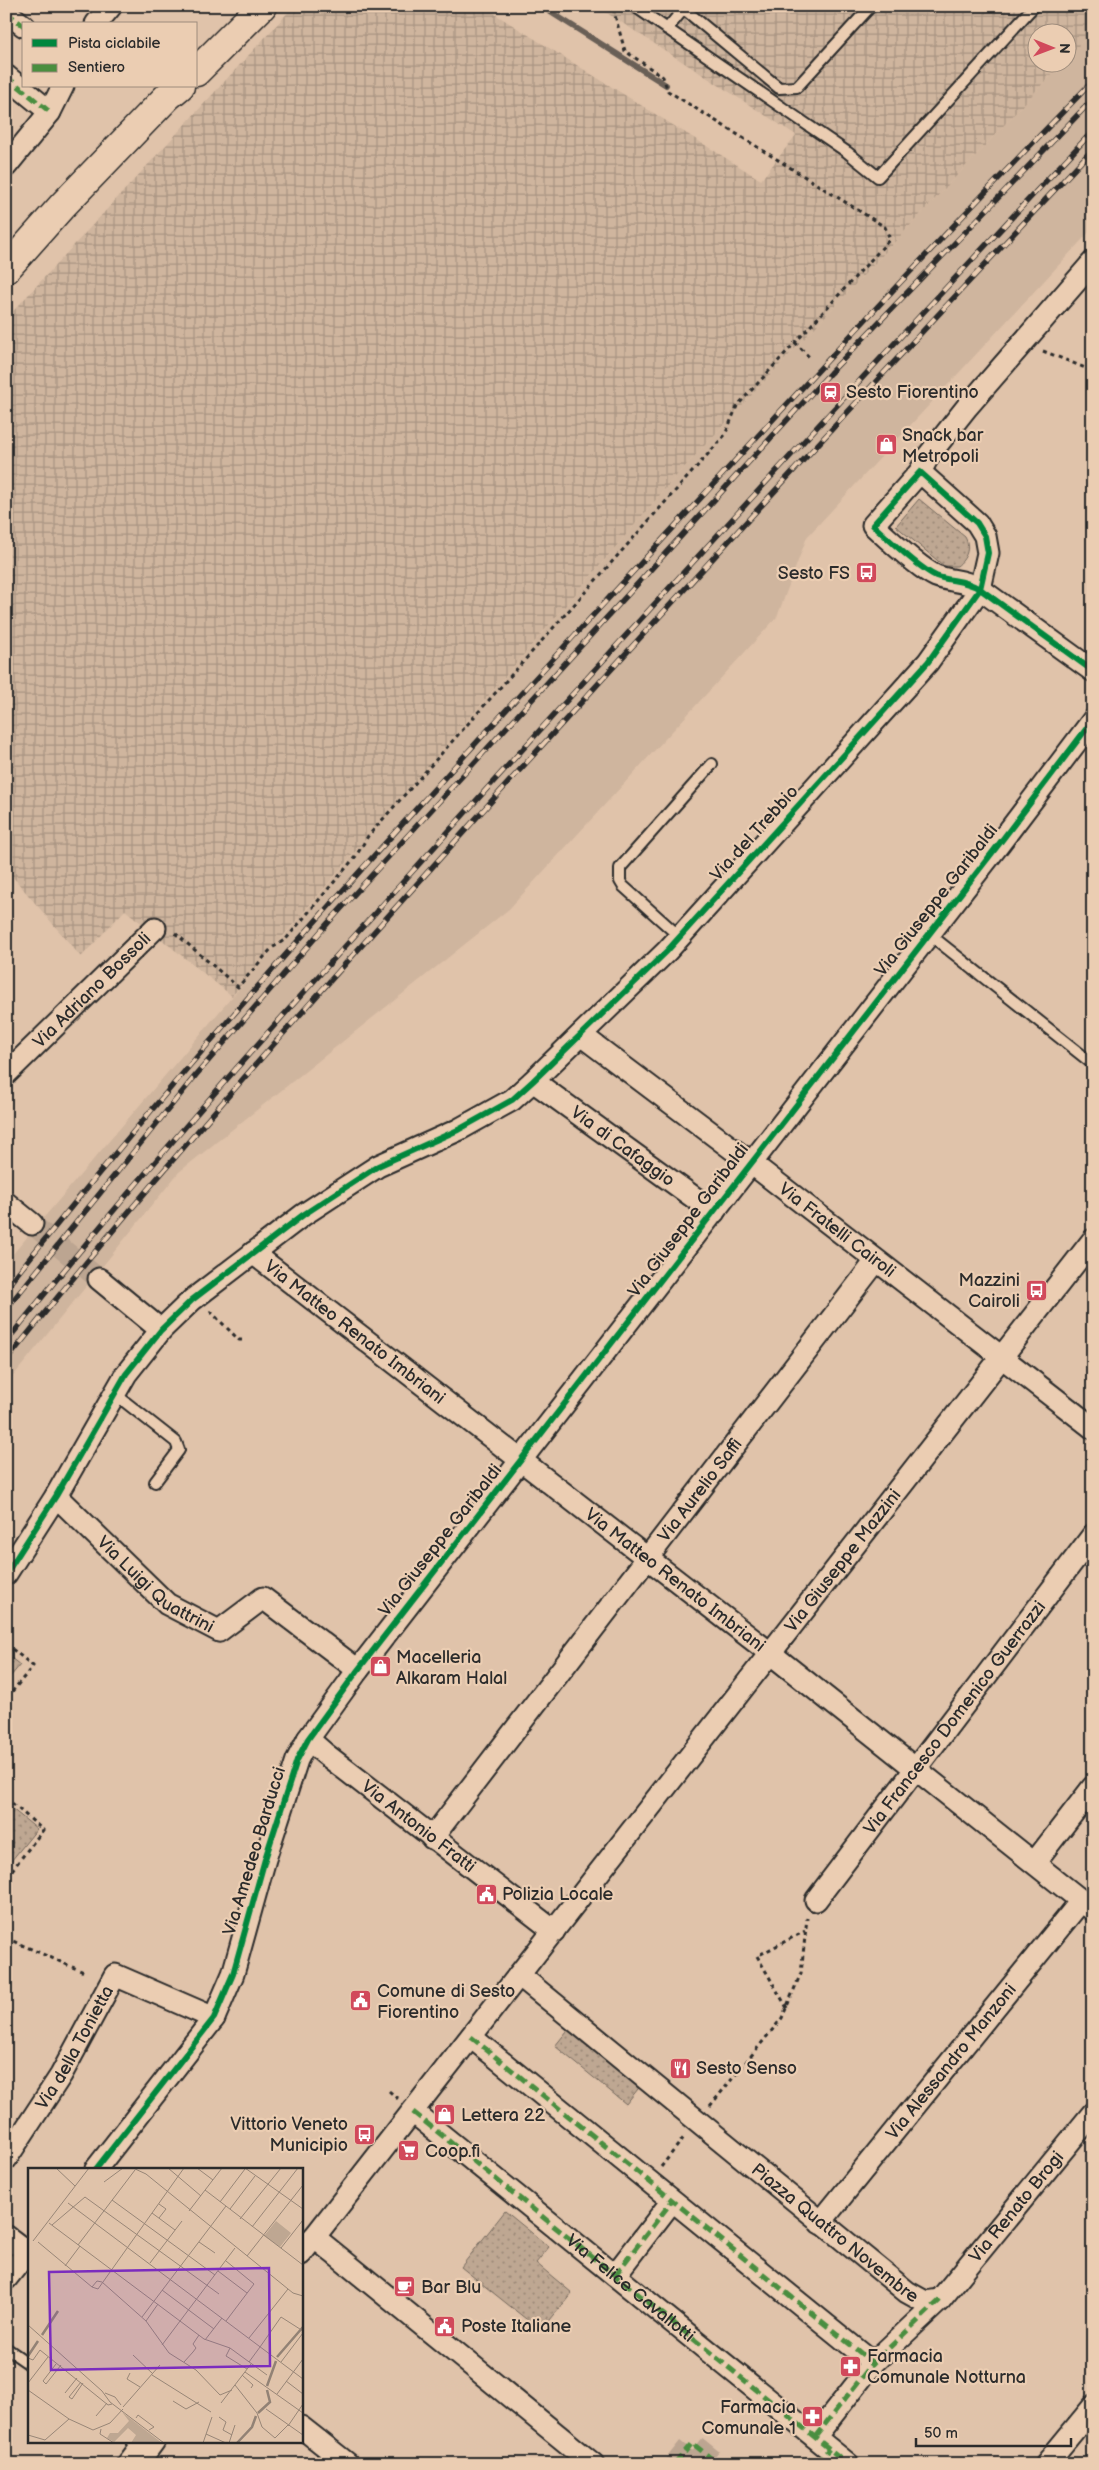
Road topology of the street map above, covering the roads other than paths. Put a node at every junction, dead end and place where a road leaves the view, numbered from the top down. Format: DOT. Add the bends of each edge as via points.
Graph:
graph roads {
  1 [pos="111,6"];
  2 [pos="244,6"];
  3 [pos="262,6"];
  4 [pos="634,6"];
  5 [pos="871,6"];
  6 [pos="1034,6"];
  7 [pos="685,8"];
  8 [pos="6,12"];
  9 [pos="98,22"];
  10 [pos="22,24"];
  11 [pos="668,29"];
  12 [pos="198,56"];
  13 [pos="198,70"];
  14 [pos="6,76"];
  15 [pos="62,88"];
  16 [pos="174,90"];
  17 [pos="50,112"];
  18 [pos="6,166"];
  19 [pos="1093,262"];
  20 [pos="6,269"];
  21 [pos="920,472"];
  22 [pos="980,589"];
  23 [pos="1093,671"];
  24 [pos="1093,720"];
  25 [pos="712,764"];
  26 [pos="155,928"];
  27 [pos="929,934"];
  28 [pos="680,937"];
  29 [pos="581,1035"];
  30 [pos="1093,1064"];
  31 [pos="6,1074"];
  32 [pos="533,1081"];
  33 [pos="751,1163"];
  34 [pos="6,1203"];
  35 [pos="714,1212"];
  36 [pos="32,1224"];
  37 [pos="1093,1240"];
  38 [pos="253,1253"];
  39 [pos="876,1261"];
  40 [pos="99,1279"];
  41 [pos="161,1330"];
  42 [pos="1000,1358"];
  43 [pos="115,1394"];
  44 [pos="1093,1428"];
  45 [pos="521,1460"];
  46 [pos="155,1482"];
  47 [pos="56,1496"];
  48 [pos="1093,1535"];
  49 [pos="648,1560"];
  50 [pos="6,1574"];
  51 [pos="770,1653"];
  52 [pos="358,1670"];
  53 [pos="308,1739"];
  54 [pos="917,1770"];
  55 [pos="1093,1787"];
  56 [pos="432,1838"];
  57 [pos="1035,1862"];
  58 [pos="816,1900"];
  59 [pos="1087,1906"];
  60 [pos="554,1931"];
  61 [pos="519,1975"];
  62 [pos="214,2018"];
  63 [pos="471,2037"];
  64 [pos="413,2112"];
  65 [pos="1093,2113"];
  66 [pos="6,2159"];
  67 [pos="97,2168"];
  68 [pos="672,2201"];
  69 [pos="820,2223"];
  70 [pos="6,2236"];
  71 [pos="314,2238"];
  72 [pos="28,2251"];
  73 [pos="302,2253"];
  74 [pos="614,2275"];
  75 [pos="6,2280"];
  76 [pos="940,2300"];
  77 [pos="6,2348"];
  78 [pos="28,2363"];
  79 [pos="873,2363"];
  80 [pos="1093,2407"];
  81 [pos="302,2428"];
  82 [pos="133,2442"];
  83 [pos="153,2442"];
  84 [pos="820,2450"];
  85 [pos="120,2464"];
  86 [pos="137,2464"];
  87 [pos="348,2464"];
  88 [pos="593,2464"];
  89 [pos="848,2464"];
  90 [pos="1046,2464"];
  1 -- 9 [label="street"];
  2 -- 12 [label="street"];
  3 -- 13 [label="street"];
  4 -- 11 [label="lane"];
  5 -- 7 [label="lane" via="797,87 786,89 779,88"];
  6 -- 11 [label="lane" via="878,178 847,152"];
  7 -- 11 [label="lane"];
  8 -- 10 [label="street"];
  14 -- 17 [label="street"];
  15 -- 17 [label="street"];
  16 -- 20 [label="street"];
  17 -- 18 [label="street"];
  19 -- 21 [label="street" via="929,455"];
  21 -- 22 [label="street" via="978,523 985,536 988,553"];
  21 -- 22 [label="street" via="873,525 936,576 962,580"];
  22 -- 23 [label="street"];
  22 -- 28 [label="street, Via del Trebbio" via="928,662"];
  24 -- 27 [label="street, Via Giuseppe Garibaldi"];
  25 -- 28 [label="lane" via="620,868 623,886"];
  26 -- 31 [label="street, Via Adriano Bossoli"];
  27 -- 30 [label="lane"];
  27 -- 33 [label="street, Via Giuseppe Garibaldi"];
  28 -- 29 [label="street, Via del Trebbio"];
  29 -- 32 [label="street, Via del Trebbio"];
  29 -- 33 [label="street, Via Fratelli Cairoli"];
  32 -- 35 [label="street, Via di Cafaggio"];
  32 -- 38 [label="street, Via del Trebbio" via="512,1100 458,1130 378,1166 303,1215"];
  33 -- 35 [label="street, Via Giuseppe Garibaldi"];
  33 -- 39 [label="street, Via Fratelli Cairoli"];
  34 -- 36 [label="street"];
  35 -- 45 [label="street, Via Giuseppe Garibaldi"];
  37 -- 42 [label="street, Via Giuseppe Mazzini"];
  38 -- 41 [label="street, Via del Trebbio"];
  38 -- 45 [label="street, Via Matteo Renato Imbriani"];
  39 -- 42 [label="street, Via Fratelli Cairoli"];
  39 -- 49 [label="street, Via Aurelio Saffi"];
  40 -- 41 [label="street"];
  41 -- 43 [label="street, Via del Trebbio" via="126,1374"];
  42 -- 44 [label="street, Via Fratelli Cairoli"];
  42 -- 51 [label="street, Via Giuseppe Mazzini"];
  43 -- 46 [label="lane" via="176,1442 179,1450"];
  43 -- 47 [label="street, Via del Trebbio"];
  45 -- 49 [label="street, Via Matteo Renato Imbriani"];
  45 -- 52 [label="street, Via Giuseppe Garibaldi"];
  47 -- 50 [label="street, Via del Trebbio"];
  47 -- 52 [label="street, Via Luigi Quattrini" via="167,1604 219,1630 263,1598"];
  48 -- 54 [label="street, Via Francesco Domenico Guerrazzi"];
  49 -- 51 [label="street, Via Matteo Renato Imbriani"];
  49 -- 56 [label="street, Via Aurelio Saffi"];
  51 -- 54 [label="street, Via Matteo Renato Imbriani"];
  51 -- 60 [label="street, Via Giuseppe Mazzini"];
  52 -- 53 [label="street, Via Giuseppe Garibaldi"];
  53 -- 56 [label="street, Via Antonio Fratti"];
  53 -- 62 [label="street, Via Amedeo Barducci" via="297,1760 265,1860 233,1974"];
  54 -- 57 [label="street, Via Matteo Renato Imbriani"];
  54 -- 58 [label="street, Via Francesco Domenico Guerrazzi"];
  55 -- 57 [label="street"];
  56 -- 60 [label="street, Via Antonio Fratti"];
  57 -- 59 [label="street, Via Matteo Renato Imbriani"];
  59 -- 69 [label="street, Via Alessandro Manzoni"];
  60 -- 61 [label="street, Via Giuseppe Mazzini"];
  61 -- 63 [label="street, Via Giuseppe Mazzini"];
  61 -- 69 [label="street, Piazza Quattro Novembre"];
  62 -- 66 [label="street, Via della Tonietta" via="115,1975 61,2075"];
  62 -- 67 [label="street, Via Amedeo Barducci"];
  63 -- 64 [label="street, Via Giuseppe Mazzini"];
  63 -- 68 [label="street"];
  64 -- 71 [label="street, Via Giuseppe Mazzini"];
  64 -- 74 [label="street, Via Felice Cavallotti"];
  65 -- 76 [label="street, Via Renato Brogi"];
  68 -- 74 [label="street"];
  68 -- 79 [label="street"];
  69 -- 76 [label="street, Piazza Quattro Novembre" via="907,2292 925,2302"];
  70 -- 72 [label="street"];
  71 -- 73 [label="street, Via Giuseppe Mazzini"];
  71 -- 88 [label="street"];
  72 -- 75 [label="street"];
  74 -- 84 [label="street, Via Felice Cavallotti"];
  76 -- 79 [label="street, Piazza Quattro Novembre"];
  77 -- 78 [label="lane"];
  79 -- 84 [label="street"];
  80 -- 90 [label="street"];
  81 -- 87 [label="street"];
  82 -- 85 [label="lane" via="136,2444"];
  83 -- 86 [label="street"];
  84 -- 89 [label="street, Via Felice Cavallotti"];
}
